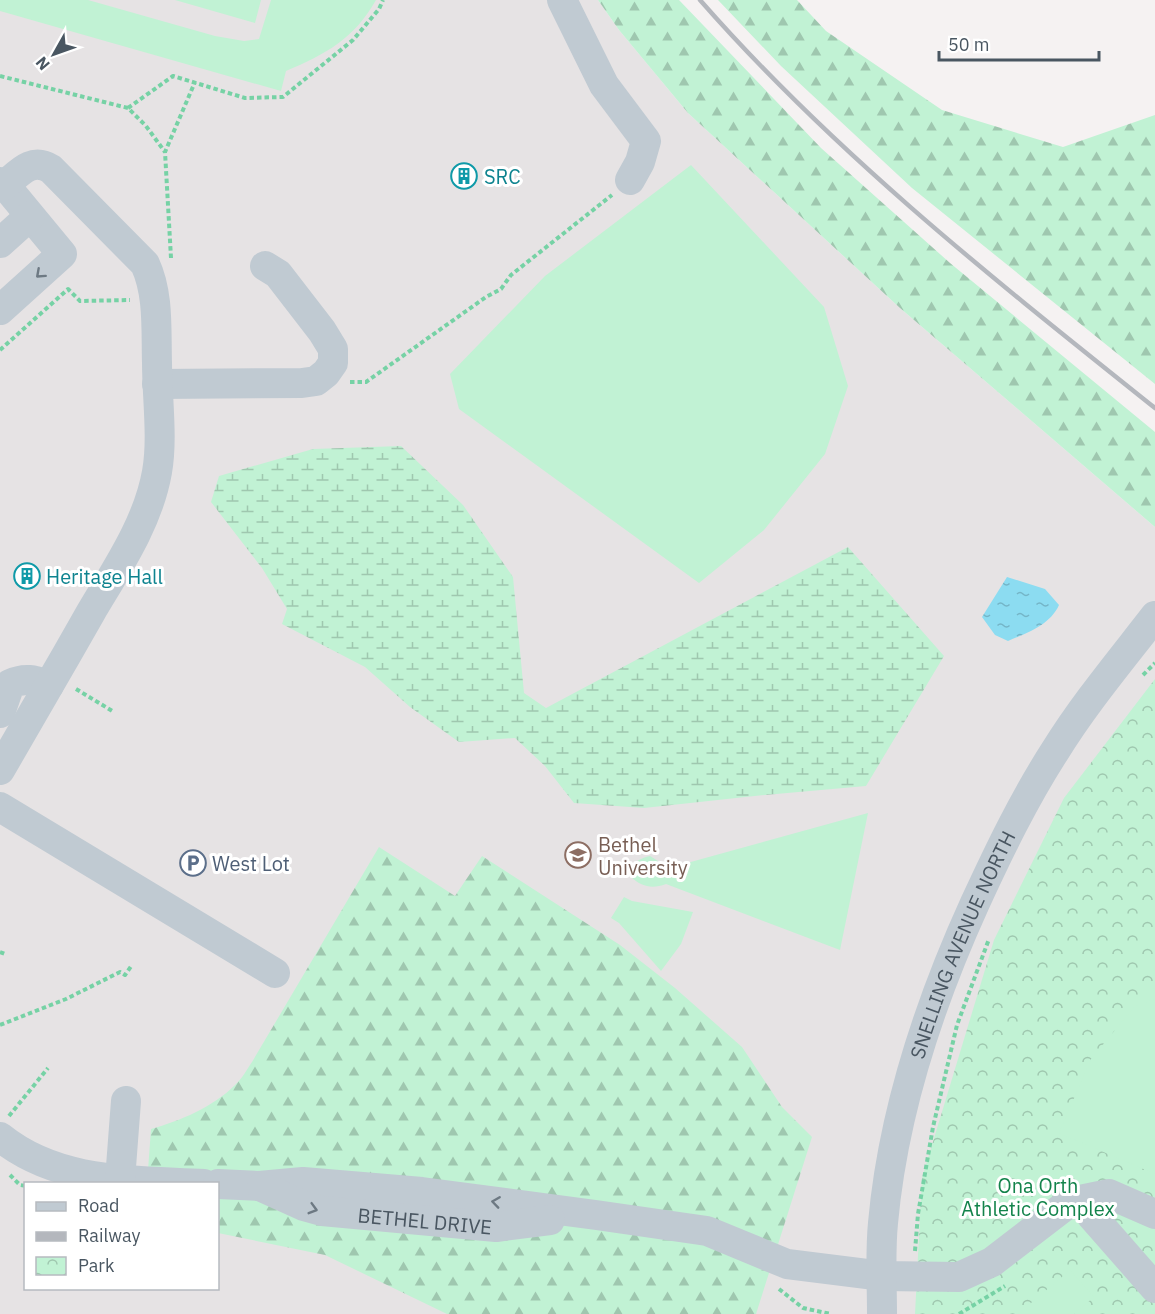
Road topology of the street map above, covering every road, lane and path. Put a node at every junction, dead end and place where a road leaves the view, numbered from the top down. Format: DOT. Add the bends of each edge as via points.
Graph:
graph roads {
  1 [pos="382,0"];
  2 [pos="562,0"];
  3 [pos="0,76"];
  4 [pos="195,82"];
  5 [pos="128,108"];
  6 [pos="165,152"];
  7 [pos="630,180"];
  8 [pos="3,183"];
  9 [pos="30,216"];
  10 [pos="0,243"];
  11 [pos="265,266"];
  12 [pos="172,269"];
  13 [pos="154,299"];
  14 [pos="0,310"];
  15 [pos="0,350"];
  16 [pos="316,381"];
  17 [pos="157,384"];
  18 [pos="1155,616"];
  19 [pos="1155,663"];
  20 [pos="1135,682"];
  21 [pos="60,685"];
  22 [pos="114,712"];
  23 [pos="0,713"];
  24 [pos="3,758"];
  25 [pos="0,807"];
  26 [pos="990,937"];
  27 [pos="132,965"];
  28 [pos="275,973"];
  29 [pos="0,1025"];
  30 [pos="48,1068"];
  31 [pos="126,1101"];
  32 [pos="6,1142"];
  33 [pos="120,1180"];
  34 [pos="162,1182"];
  35 [pos="219,1184"];
  36 [pos="1081,1200"];
  37 [pos="1155,1214"];
  38 [pos="915,1254"];
  39 [pos="883,1276"];
  40 [pos="1155,1288"];
  41 [pos="882,1314"];
  1 -- 4 [label="path" via="353,40 283,96 245,98"];
  2 -- 7 [label="street" via="604,85 646,141"];
  3 -- 5 [label="path"];
  4 -- 5 [label="path" via="173,76"];
  4 -- 6 [label="path"];
  5 -- 6 [label="path"];
  6 -- 12 [label="path"];
  7 -- 16 [label="path" via="511,275 501,288 366,382"];
  8 -- 9 [label="street"];
  8 -- 13 [label="street" via="30,165 51,169 145,264"];
  9 -- 10 [label="street"];
  9 -- 14 [label="street, one-way" via="62,254"];
  11 -- 16 [label="street" via="278,274 333,349 333,363"];
  13 -- 15 [label="path" via="80,301 68,289"];
  13 -- 17 [label="street"];
  16 -- 17 [label="street"];
  17 -- 21 [label="street" via="157,471 151,497"];
  18 -- 39 [label="street, SNELLING AVENUE NORTH" via="1056,749 1017,814 953,952 928,1018 904,1101 883,1224"];
  19 -- 20 [label="path"];
  21 -- 22 [label="path"];
  21 -- 23 [label="street" via="29,679 10,684"];
  21 -- 24 [label="street"];
  25 -- 28 [label="street"];
  26 -- 38 [label="path" via="957,1025 933,1128"];
  27 -- 29 [label="path" via="125,975 120,972"];
  30 -- 32 [label="path"];
  31 -- 33 [label="street"];
  32 -- 33 [label="street" via="54,1167"];
  33 -- 34 [label="street"];
  35 -- 39 [label="street, BETHEL DRIVE" via="303,1182 596,1215 707,1232 787,1264"];
  36 -- 37 [label="street, BETHEL DRIVE" via="1109,1194"];
  36 -- 39 [label="street, BETHEL DRIVE" via="1071,1202 992,1262 959,1277"];
  36 -- 40 [label="street"];
  39 -- 41 [label="street, SNELLING AVENUE NORTH"];
}
